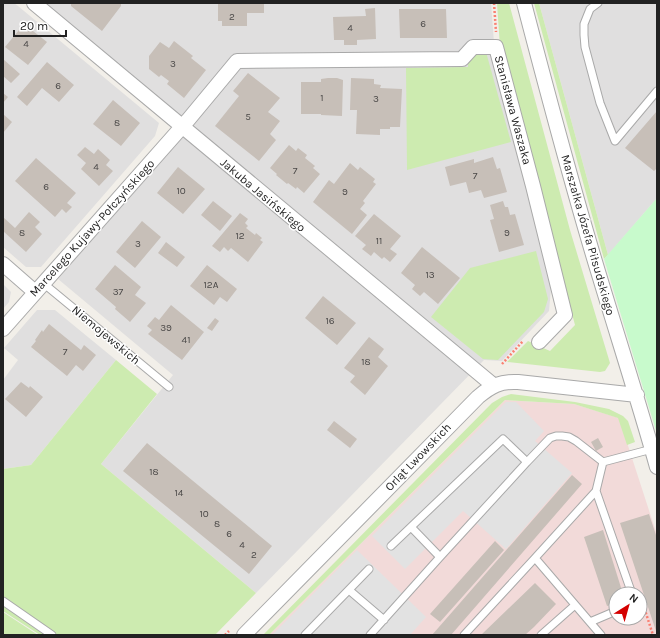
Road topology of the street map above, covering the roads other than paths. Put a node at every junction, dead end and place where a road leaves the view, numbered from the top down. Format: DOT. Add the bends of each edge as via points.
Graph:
graph roads {
  1 [pos="34,3"];
  2 [pos="524,3"];
  3 [pos="598,3"];
  4 [pos="657,91"];
  5 [pos="182,127"];
  6 [pos="3,264"];
  7 [pos="39,288"];
  8 [pos="3,329"];
  9 [pos="539,342"];
  10 [pos="493,386"];
  11 [pos="169,388"];
  12 [pos="637,395"];
  13 [pos="652,449"];
  14 [pos="527,462"];
  15 [pos="603,462"];
  16 [pos="657,466"];
  17 [pos="596,491"];
  18 [pos="411,527"];
  19 [pos="391,546"];
  20 [pos="440,557"];
  21 [pos="535,558"];
  22 [pos="369,570"];
  23 [pos="629,586"];
  24 [pos="349,590"];
  25 [pos="3,601"];
  26 [pos="575,605"];
  27 [pos="608,614"];
  28 [pos="384,620"];
  29 [pos="590,622"];
  30 [pos="52,635"];
  31 [pos="244,635"];
  32 [pos="304,635"];
  33 [pos="370,635"];
  34 [pos="464,635"];
  35 [pos="541,635"];
  36 [pos="601,635"];
  1 -- 5 [label="street, Jakuba Jasińskiego"];
  2 -- 12 [label="street, Marszałka Józefa Piłsudskiego" via="569,172"];
  3 -- 4 [label="lane" via="590,9 584,24 585,47 600,103 615,141"];
  5 -- 7 [label="street, Marcelego Kujawy-Połczyńskiego"];
  5 -- 9 [label="street, Stanisława Waszaka" via="237,60 462,59 473,46 496,47 565,315"];
  5 -- 10 [label="street, Jakuba Jasińskiego"];
  6 -- 7 [label="street, Niemojewskich"];
  7 -- 8 [label="street, Marcelego Kujawy-Połczyńskiego"];
  7 -- 11 [label="lane, Niemojewskich"];
  10 -- 12 [label="street, Orląt Lwowskich" via="518,382"];
  10 -- 31 [label="street, Orląt Lwowskich" via="478,397"];
  12 -- 13 [label="street, Marszałka Józefa Piłsudskiego"];
  13 -- 15 [label="lane"];
  13 -- 16 [label="street, Marszałka Józefa Piłsudskiego"];
  14 -- 15 [label="lane" via="550,438 562,436 576,441"];
  14 -- 18 [label="lane" via="503,439"];
  14 -- 20 [label="lane"];
  15 -- 17 [label="lane"];
  17 -- 21 [label="lane"];
  17 -- 23 [label="lane"];
  18 -- 19 [label="lane"];
  18 -- 20 [label="lane"];
  20 -- 28 [label="lane"];
  21 -- 26 [label="lane"];
  21 -- 34 [label="lane"];
  22 -- 24 [label="lane"];
  24 -- 28 [label="lane"];
  24 -- 32 [label="lane"];
  25 -- 30 [label="lane"];
  26 -- 29 [label="lane"];
  26 -- 35 [label="lane"];
  27 -- 29 [label="lane"];
  28 -- 33 [label="lane"];
  29 -- 36 [label="lane"];
}
